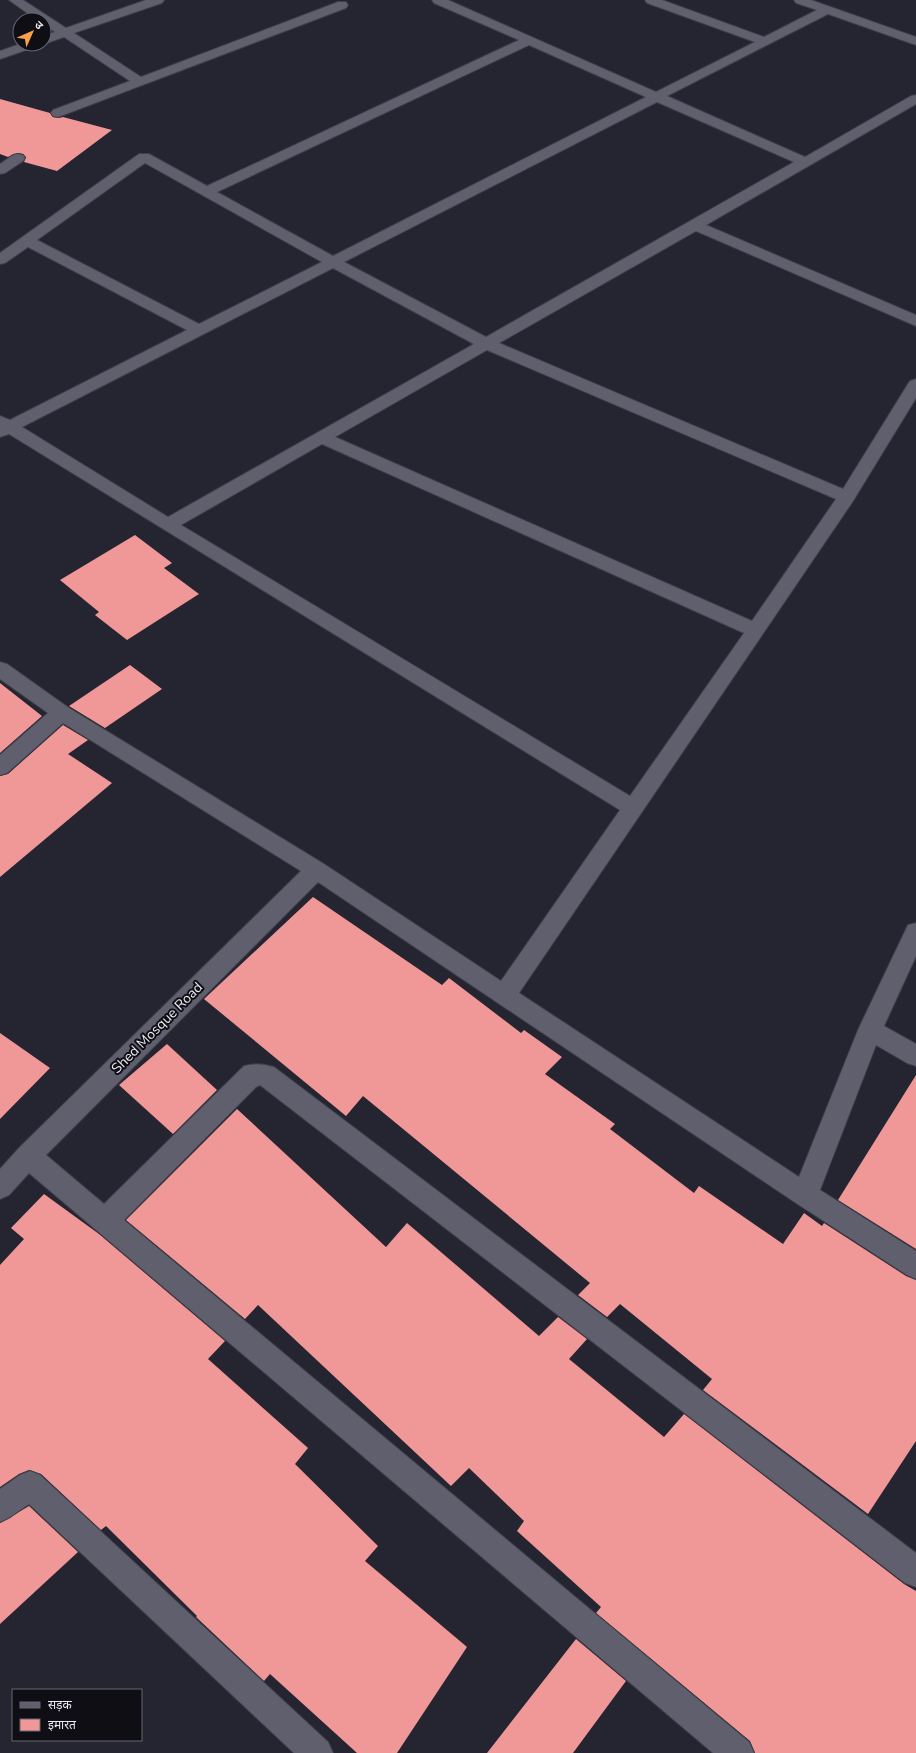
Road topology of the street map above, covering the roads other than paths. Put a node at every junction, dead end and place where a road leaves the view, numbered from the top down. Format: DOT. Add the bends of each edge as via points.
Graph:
graph roads {
  1 [pos="15,0"];
  2 [pos="158,0"];
  3 [pos="438,0"];
  4 [pos="651,0"];
  5 [pos="800,0"];
  6 [pos="342,5"];
  7 [pos="826,10"];
  8 [pos="65,32"];
  9 [pos="52,37"];
  10 [pos="916,40"];
  11 [pos="527,41"];
  12 [pos="765,41"];
  13 [pos="12,51"];
  14 [pos="0,55"];
  15 [pos="140,82"];
  16 [pos="656,97"];
  17 [pos="916,99"];
  18 [pos="58,113"];
  19 [pos="18,158"];
  20 [pos="805,162"];
  21 [pos="0,170"];
  22 [pos="206,192"];
  23 [pos="695,225"];
  24 [pos="27,241"];
  25 [pos="0,260"];
  26 [pos="333,262"];
  27 [pos="916,321"];
  28 [pos="199,330"];
  29 [pos="487,344"];
  30 [pos="916,384"];
  31 [pos="3,426"];
  32 [pos="322,438"];
  33 [pos="847,497"];
  34 [pos="168,525"];
  35 [pos="755,630"];
  36 [pos="0,669"];
  37 [pos="62,713"];
  38 [pos="0,767"];
  39 [pos="633,808"];
  40 [pos="316,870"];
  41 [pos="916,932"];
  42 [pos="504,996"];
  43 [pos="870,1030"];
  44 [pos="916,1056"];
  45 [pos="28,1156"];
  46 [pos="0,1187"];
  47 [pos="804,1195"];
  48 [pos="105,1221"];
  49 [pos="916,1266"];
  50 [pos="0,1507"];
  51 [pos="916,1572"];
  52 [pos="317,1753"];
  53 [pos="738,1753"];
  1 -- 8 [label="street"];
  2 -- 8 [label="street"];
  3 -- 11 [label="street"];
  4 -- 12 [label="street"];
  5 -- 7 [label="street"];
  6 -- 15 [label="street"];
  7 -- 10 [label="street"];
  7 -- 12 [label="street"];
  8 -- 9 [label="street"];
  8 -- 15 [label="street"];
  11 -- 16 [label="street"];
  11 -- 22 [label="street"];
  12 -- 16 [label="street"];
  13 -- 14 [label="street"];
  15 -- 18 [label="street"];
  16 -- 20 [label="street"];
  16 -- 26 [label="street"];
  17 -- 20 [label="street"];
  19 -- 21 [label="street"];
  20 -- 23 [label="street"];
  22 -- 24 [label="street" via="144,157"];
  22 -- 26 [label="street"];
  23 -- 27 [label="street"];
  23 -- 29 [label="street"];
  24 -- 25 [label="street"];
  24 -- 28 [label="street"];
  26 -- 28 [label="street"];
  26 -- 29 [label="street"];
  28 -- 31 [label="street"];
  29 -- 32 [label="street"];
  29 -- 33 [label="street"];
  30 -- 33 [label="street"];
  31 -- 34 [label="street"];
  32 -- 34 [label="street"];
  32 -- 35 [label="street"];
  33 -- 35 [label="street"];
  34 -- 39 [label="street"];
  35 -- 39 [label="street"];
  36 -- 37 [label="street"];
  37 -- 38 [label="street"];
  37 -- 40 [label="street"];
  39 -- 42 [label="street"];
  40 -- 42 [label="street"];
  40 -- 45 [label="street, Shed Mosque Road"];
  41 -- 43 [label="street"];
  42 -- 47 [label="street"];
  43 -- 44 [label="street"];
  43 -- 47 [label="street"];
  45 -- 46 [label="street, Shed Mosque Road"];
  45 -- 48 [label="street"];
  47 -- 49 [label="street"];
  48 -- 51 [label="street" via="247,1079 254,1074 265,1075"];
  48 -- 53 [label="street"];
  50 -- 52 [label="street" via="30,1485"];
}
